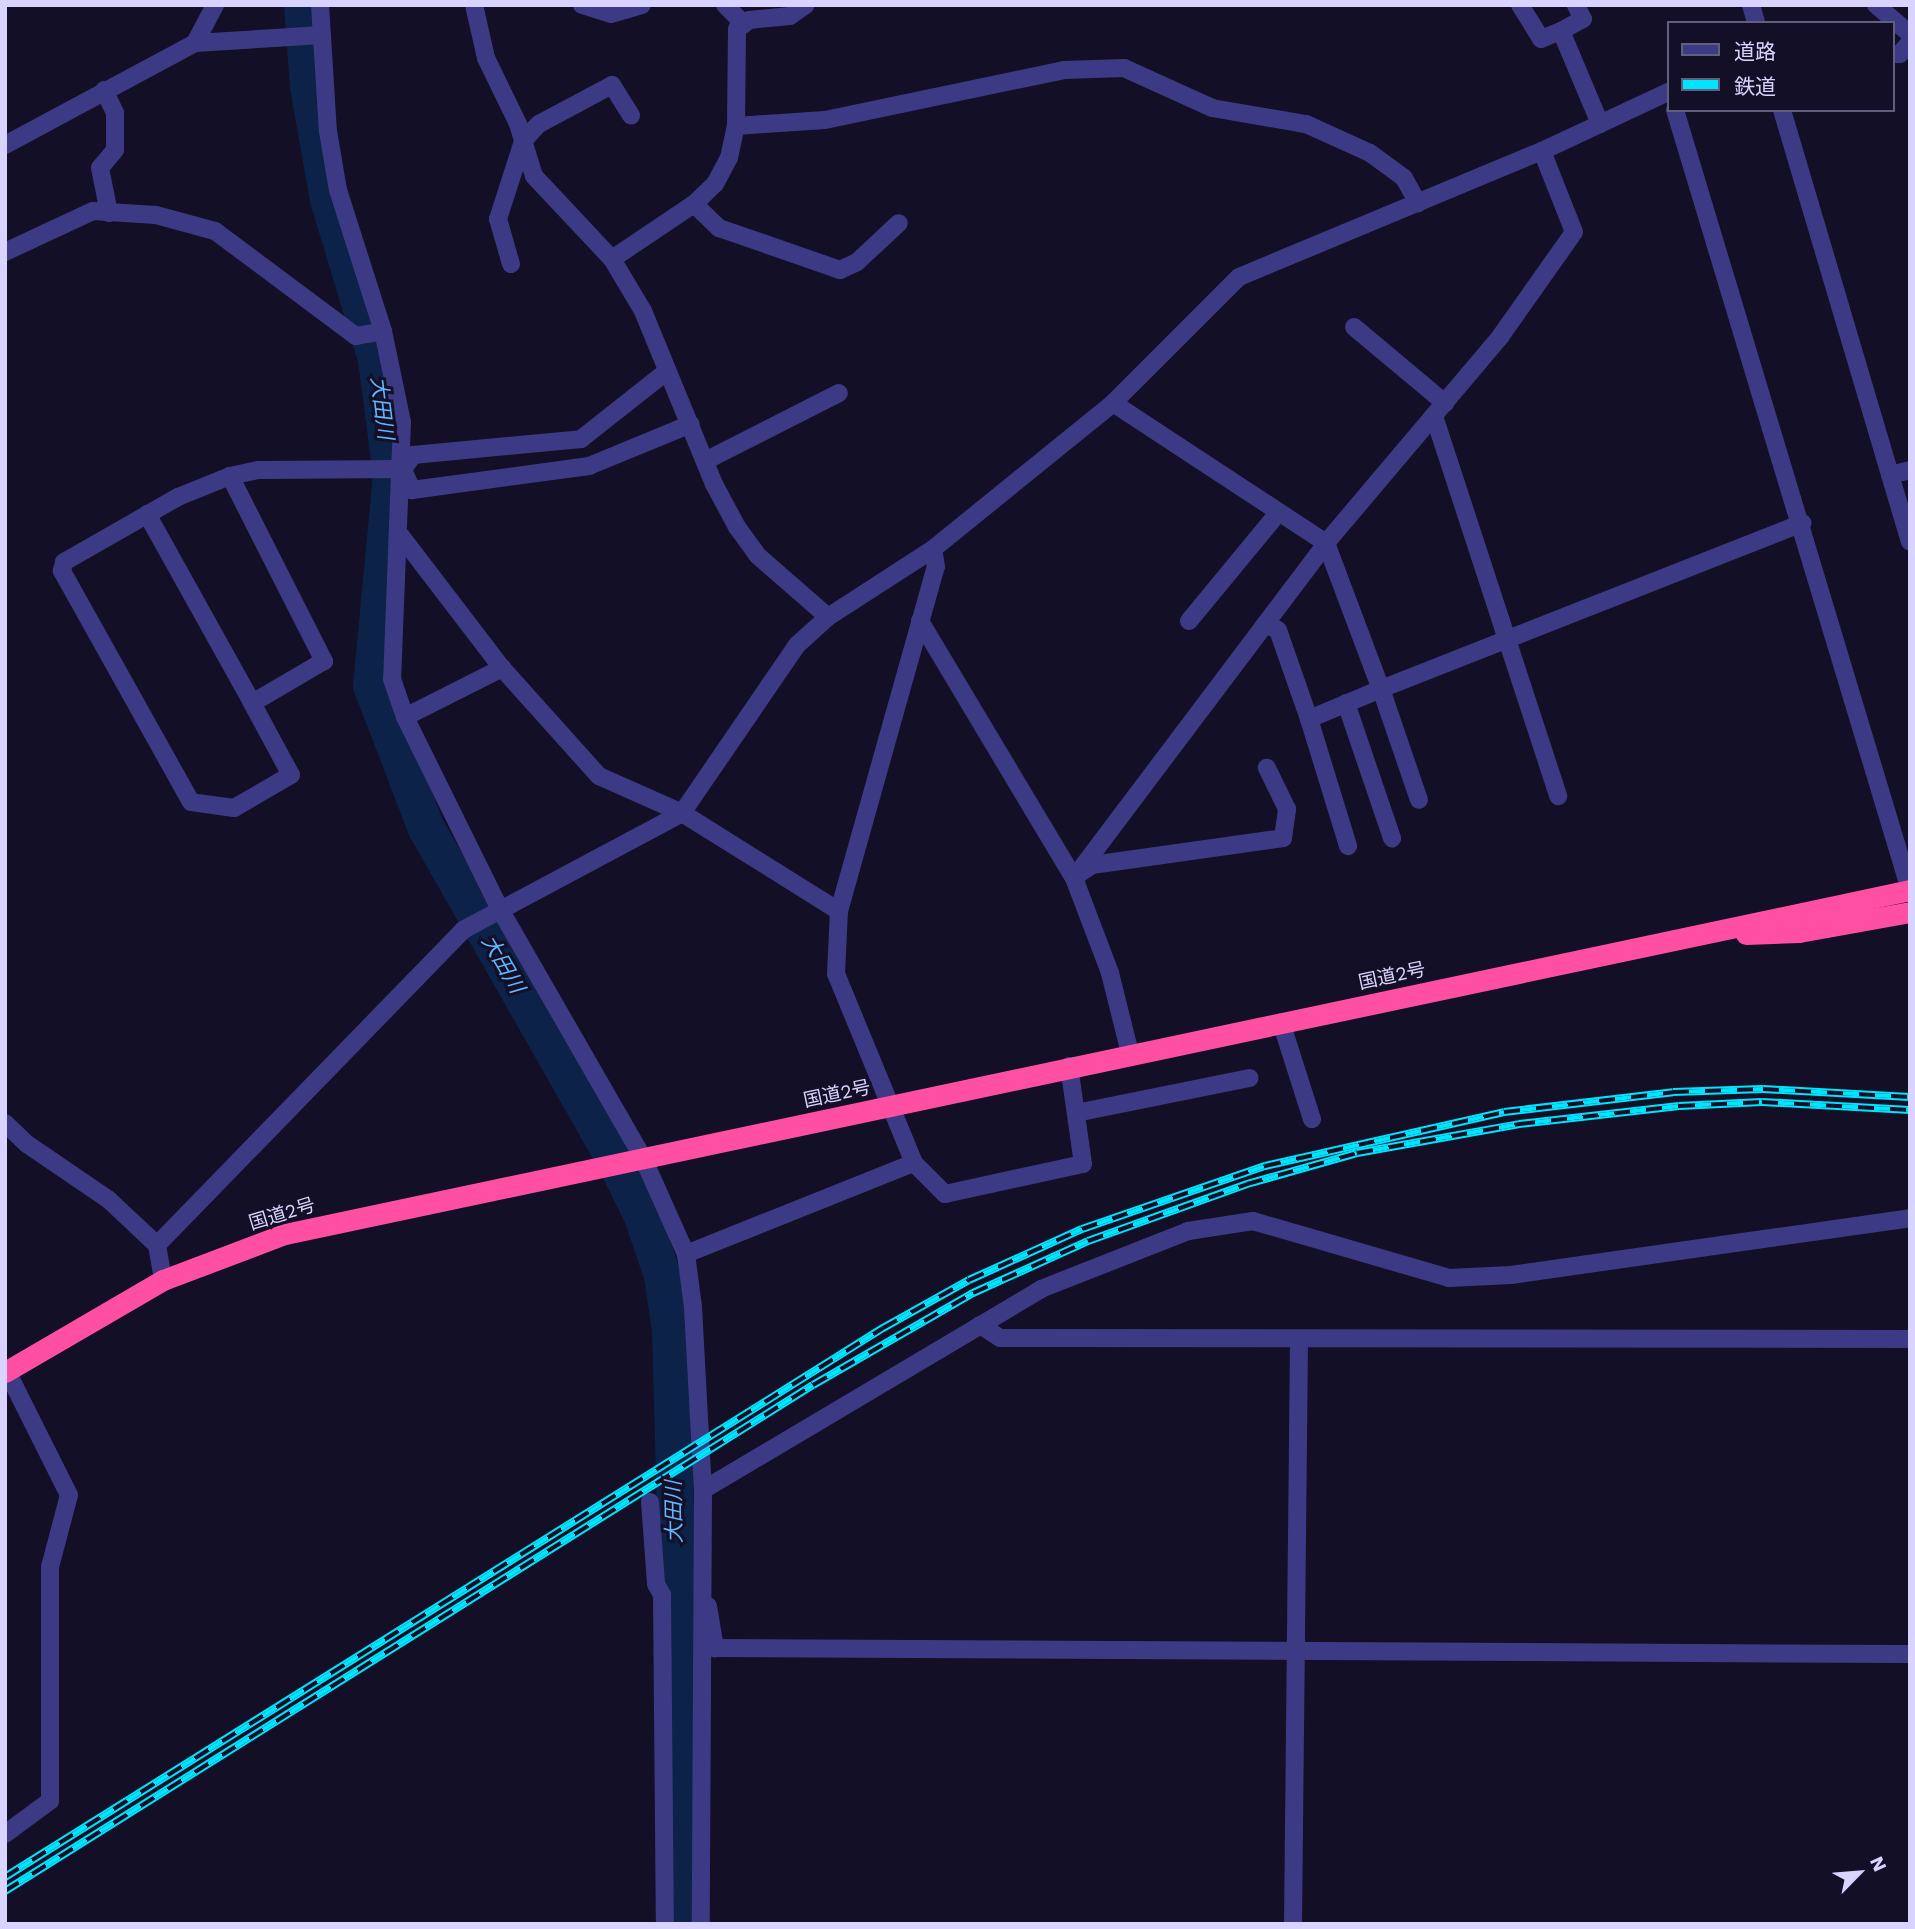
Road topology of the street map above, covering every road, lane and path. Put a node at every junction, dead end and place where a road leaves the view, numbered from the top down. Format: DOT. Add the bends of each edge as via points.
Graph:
graph roads {
  1 [pos="215,5"];
  2 [pos="320,5"];
  3 [pos="474,5"];
  4 [pos="582,5"];
  5 [pos="642,5"];
  6 [pos="724,5"];
  7 [pos="806,5"];
  8 [pos="1520,5"];
  9 [pos="1576,5"];
  10 [pos="1876,5"];
  11 [pos="744,24"];
  12 [pos="1561,31"];
  13 [pos="1910,34"];
  14 [pos="322,36"];
  15 [pos="1910,42"];
  16 [pos="195,43"];
  17 [pos="1894,54"];
  18 [pos="104,90"];
  19 [pos="1666,93"];
  20 [pos="1676,112"];
  21 [pos="1783,112"];
  22 [pos="631,116"];
  23 [pos="1600,124"];
  24 [pos="736,126"];
  25 [pos="523,141"];
  26 [pos="5,145"];
  27 [pos="1542,151"];
  28 [pos="1418,203"];
  29 [pos="694,204"];
  30 [pos="109,213"];
  31 [pos="899,223"];
  32 [pos="5,252"];
  33 [pos="612,259"];
  34 [pos="511,264"];
  35 [pos="1354,327"];
  36 [pos="383,331"];
  37 [pos="667,371"];
  38 [pos="839,393"];
  39 [pos="1113,402"];
  40 [pos="1439,409"];
  41 [pos="691,424"];
  42 [pos="705,461"];
  43 [pos="403,469"];
  44 [pos="1910,470"];
  45 [pos="1890,475"];
  46 [pos="230,476"];
  47 [pos="1279,512"];
  48 [pos="147,514"];
  49 [pos="1802,523"];
  50 [pos="401,536"];
  51 [pos="1910,541"];
  52 [pos="1326,542"];
  53 [pos="933,549"];
  54 [pos="828,617"];
  55 [pos="920,621"];
  56 [pos="1189,621"];
  57 [pos="1265,624"];
  58 [pos="1510,638"];
  59 [pos="502,668"];
  60 [pos="1381,689"];
  61 [pos="252,703"];
  62 [pos="1346,704"];
  63 [pos="405,717"];
  64 [pos="1309,719"];
  65 [pos="1267,768"];
  66 [pos="1558,796"];
  67 [pos="1419,800"];
  68 [pos="682,813"];
  69 [pos="1392,838"];
  70 [pos="1348,846"];
  71 [pos="1074,878"];
  72 [pos="1910,890"];
  73 [pos="501,911"];
  74 [pos="839,911"];
  75 [pos="1910,912"];
  76 [pos="1706,936"];
  77 [pos="1281,1022"];
  78 [pos="1130,1053"];
  79 [pos="1069,1066"];
  80 [pos="1250,1079"];
  81 [pos="893,1105"];
  82 [pos="1076,1113"];
  83 [pos="1312,1119"];
  84 [pos="5,1123"];
  85 [pos="643,1158"];
  86 [pos="914,1163"];
  87 [pos="1910,1218"];
  88 [pos="157,1245"];
  89 [pos="686,1254"];
  90 [pos="163,1280"];
  91 [pos="980,1325"];
  92 [pos="1910,1339"];
  93 [pos="1299,1340"];
  94 [pos="6,1371"];
  95 [pos="703,1490"];
  96 [pos="650,1502"];
  97 [pos="699,1596"];
  98 [pos="1296,1653"];
  99 [pos="1910,1654"];
  100 [pos="5,1833"];
  101 [pos="702,1921"];
  102 [pos="665,1924"];
  103 [pos="1293,1924"];
  1 -- 16 [label="street"];
  2 -- 14 [label="street"];
  3 -- 25 [label="street" via="486,58"];
  4 -- 5 [label="street" via="611,14"];
  6 -- 11 [label="street"];
  7 -- 11 [label="street" via="790,16"];
  8 -- 12 [label="street" via="1541,39"];
  9 -- 12 [label="street" via="1583,19"];
  10 -- 13 [label="street"];
  11 -- 24 [label="street" via="737,29"];
  12 -- 23 [label="street"];
  14 -- 16 [label="street"];
  14 -- 36 [label="street" via="328,131 338,190"];
  15 -- 17 [label="street" via="1900,54"];
  16 -- 18 [label="street"];
  18 -- 26 [label="street"];
  18 -- 30 [label="street" via="115,113 114,150 100,168"];
  19 -- 23 [label="street"];
  20 -- 49 [label="street"];
  21 -- 45 [label="street"];
  22 -- 25 [label="street" via="612,85 539,124"];
  23 -- 27 [label="street"];
  24 -- 28 [label="street" via="825,120 1063,69 1124,68 1212,108 1306,124 1360,148 1404,178"];
  24 -- 29 [label="street" via="729,158 715,184"];
  25 -- 33 [label="street" via="534,176"];
  25 -- 34 [label="street" via="498,219"];
  27 -- 28 [label="street"];
  27 -- 40 [label="street" via="1574,232 1500,337"];
  28 -- 39 [label="street" via="1239,276"];
  29 -- 31 [label="street" via="719,228 839,270 857,262"];
  29 -- 33 [label="street"];
  30 -- 32 [label="street" via="93,211"];
  30 -- 36 [label="street" via="156,215 215,231 356,337"];
  33 -- 37 [label="street" via="643,311"];
  35 -- 40 [label="street"];
  36 -- 43 [label="street" via="402,422"];
  37 -- 41 [label="street"];
  37 -- 43 [label="street" via="581,439 413,455"];
  38 -- 42 [label="street"];
  39 -- 47 [label="street"];
  39 -- 53 [label="street"];
  40 -- 52 [label="street"];
  40 -- 58 [label="street"];
  41 -- 42 [label="street"];
  41 -- 43 [label="street" via="589,466 412,490"];
  42 -- 54 [label="street" via="737,527 757,555"];
  43 -- 46 [label="street" via="258,470"];
  43 -- 50 [label="street"];
  44 -- 45 [label="street"];
  45 -- 51 [label="street"];
  46 -- 48 [label="street"];
  46 -- 61 [label="street" via="324,661"];
  47 -- 52 [label="street"];
  47 -- 56 [label="street"];
  48 -- 61 [label="street"];
  48 -- 61 [label="street" via="64,562 62,571 191,802 234,808 291,775"];
  49 -- 58 [label="street"];
  49 -- 72 [label="street"];
  50 -- 59 [label="street"];
  50 -- 63 [label="street" via="392,679"];
  52 -- 57 [label="street"];
  52 -- 60 [label="street"];
  53 -- 54 [label="street"];
  53 -- 55 [label="street" via="936,567"];
  54 -- 68 [label="street" via="797,645"];
  55 -- 71 [label="street"];
  55 -- 74 [label="street"];
  57 -- 64 [label="street" via="1278,630"];
  57 -- 71 [label="street"];
  58 -- 60 [label="street"];
  58 -- 66 [label="street"];
  59 -- 63 [label="street"];
  59 -- 68 [label="street" via="599,776"];
  60 -- 62 [label="street"];
  60 -- 67 [label="street"];
  62 -- 64 [label="street"];
  62 -- 69 [label="street"];
  63 -- 73 [label="street"];
  64 -- 70 [label="street"];
  65 -- 71 [label="street" via="1287,809 1283,838 1092,865"];
  68 -- 73 [label="street"];
  68 -- 74 [label="street"];
  71 -- 78 [label="street" via="1110,972"];
  72 -- 76 [label="highway, 国道2号"];
  73 -- 85 [label="street"];
  73 -- 88 [label="street" via="463,930"];
  74 -- 81 [label="street" via="836,974"];
  75 -- 76 [label="highway, 国道2号" via="1799,932"];
  76 -- 77 [label="highway, 国道2号"];
  77 -- 78 [label="highway, 国道2号"];
  77 -- 83 [label="street"];
  78 -- 79 [label="highway, 国道2号"];
  79 -- 81 [label="highway, 国道2号"];
  79 -- 82 [label="street"];
  80 -- 82 [label="street"];
  81 -- 85 [label="highway, 国道2号"];
  81 -- 86 [label="street"];
  82 -- 86 [label="street" via="1083,1164 945,1194"];
  84 -- 88 [label="street" via="27,1144 109,1200"];
  85 -- 89 [label="street"];
  85 -- 90 [label="highway, 国道2号" via="285,1234"];
  86 -- 89 [label="street"];
  87 -- 91 [label="street" via="1511,1275 1449,1278 1253,1221 1188,1231 1041,1289"];
  88 -- 90 [label="street"];
  89 -- 95 [label="street"];
  90 -- 94 [label="highway, 国道2号"];
  91 -- 93 [label="street" via="1000,1338"];
  91 -- 95 [label="street"];
  92 -- 93 [label="street"];
  93 -- 98 [label="street"];
  94 -- 100 [label="street" via="69,1495 50,1567 50,1801"];
  95 -- 97 [label="street"];
  96 -- 102 [label="street" via="656,1584 662,1595"];
  97 -- 98 [label="street" via="708,1604 715,1648"];
  97 -- 101 [label="street"];
  98 -- 99 [label="street"];
  98 -- 103 [label="street"];
}
